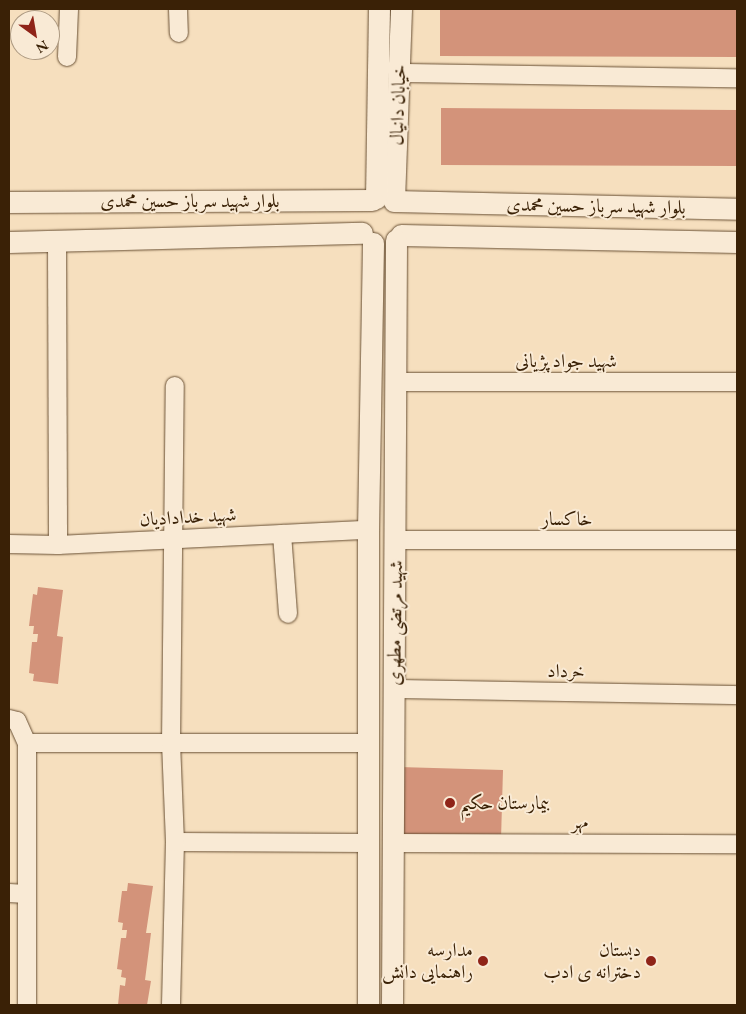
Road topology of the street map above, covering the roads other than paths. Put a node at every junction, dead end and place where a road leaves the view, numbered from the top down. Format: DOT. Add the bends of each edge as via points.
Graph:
graph roads {
  1 [pos="68,9"];
  2 [pos="178,9"];
  3 [pos="378,9"];
  4 [pos="401,9"];
  5 [pos="179,32"];
  6 [pos="67,57"];
  7 [pos="400,73"];
  8 [pos="737,78"];
  9 [pos="381,200"];
  10 [pos="9,202"];
  11 [pos="737,209"];
  12 [pos="368,238"];
  13 [pos="398,238"];
  14 [pos="9,242"];
  15 [pos="57,242"];
  16 [pos="737,242"];
  17 [pos="395,382"];
  18 [pos="737,382"];
  19 [pos="175,386"];
  20 [pos="368,530"];
  21 [pos="282,534"];
  22 [pos="172,539"];
  23 [pos="396,540"];
  24 [pos="737,540"];
  25 [pos="9,544"];
  26 [pos="58,545"];
  27 [pos="288,614"];
  28 [pos="394,689"];
  29 [pos="737,695"];
  30 [pos="13,720"];
  31 [pos="27,743"];
  32 [pos="367,743"];
  33 [pos="171,744"];
  34 [pos="175,842"];
  35 [pos="368,843"];
  36 [pos="392,843"];
  37 [pos="737,844"];
  38 [pos="17,894"];
  39 [pos="27,1005"];
  40 [pos="171,1005"];
  41 [pos="368,1005"];
  42 [pos="392,1005"];
  1 -- 6 [label="street"];
  2 -- 5 [label="street"];
  3 -- 9 [label="street"];
  4 -- 7 [label="street, خیابان دانیال"];
  7 -- 8 [label="street"];
  7 -- 9 [label="street, خیابان دانیال"];
  9 -- 10 [label="street, بلوار شهید سرباز حسین محمدی"];
  9 -- 11 [label="street, بلوار شهید سرباز حسین محمدی"];
  9 -- 12 [label="street" via="365,204 359,218"];
  9 -- 13 [label="street" via="404,212 406,220"];
  12 -- 13 [label="street" via="381,245"];
  12 -- 15 [label="street, بلوار شهید سرباز حسین محمدی"];
  12 -- 20 [label="street, شهید مرتضی مطهری"];
  13 -- 16 [label="street, بلوار شهید سرباز حسین محمدی"];
  13 -- 17 [label="street, شهید مرتضی مطهری"];
  14 -- 15 [label="street, بلوار شهید سرباز حسین محمدی"];
  15 -- 26 [label="street"];
  17 -- 18 [label="street, شهید جواد پژیانی"];
  17 -- 23 [label="street, شهید مرتضی مطهری"];
  19 -- 22 [label="street"];
  20 -- 21 [label="street, شهید خدادادیان"];
  20 -- 32 [label="street, شهید مرتضی مطهری"];
  21 -- 22 [label="street, شهید خدادادیان"];
  21 -- 27 [label="street"];
  22 -- 26 [label="street, شهید خدادادیان"];
  22 -- 33 [label="street"];
  23 -- 24 [label="street, خاکسار"];
  23 -- 28 [label="street, شهید مرتضی مطهری"];
  25 -- 26 [label="street, شهید خدادادیان"];
  28 -- 29 [label="street, خرداد"];
  28 -- 36 [label="street, شهید مرتضی مطهری"];
  30 -- 31 [label="street"];
  31 -- 33 [label="street"];
  31 -- 38 [label="street"];
  32 -- 33 [label="street"];
  32 -- 35 [label="street, شهید مرتضی مطهری"];
  33 -- 34 [label="street"];
  34 -- 35 [label="street"];
  34 -- 40 [label="street"];
  35 -- 41 [label="street, شهید مرتضی مطهری"];
  36 -- 37 [label="street, مهر"];
  36 -- 42 [label="street, شهید مرتضی مطهری"];
  38 -- 39 [label="street"];
}
